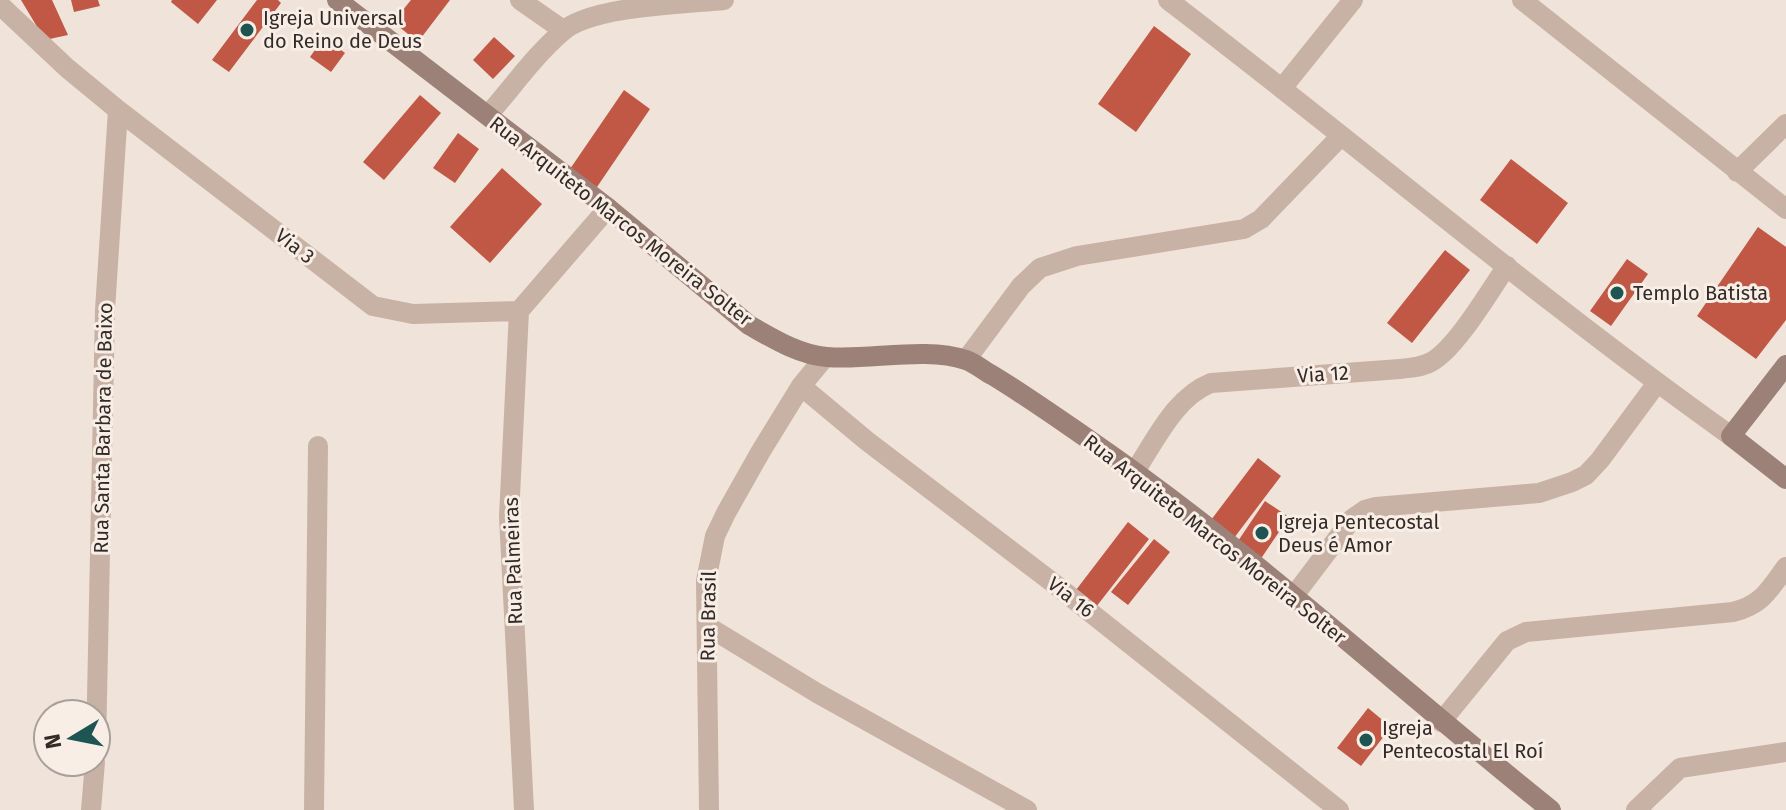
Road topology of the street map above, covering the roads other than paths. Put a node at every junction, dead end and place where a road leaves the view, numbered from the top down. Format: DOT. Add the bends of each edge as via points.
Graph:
graph roads {
  1 [pos="337,0"];
  2 [pos="520,0"];
  3 [pos="724,0"];
  4 [pos="1168,0"];
  5 [pos="1353,0"];
  6 [pos="1522,0"];
  7 [pos="0,5"];
  8 [pos="563,30"];
  9 [pos="1283,87"];
  10 [pos="118,110"];
  11 [pos="488,115"];
  12 [pos="1786,124"];
  13 [pos="1340,137"];
  14 [pos="1737,172"];
  15 [pos="608,208"];
  16 [pos="1786,209"];
  17 [pos="1507,266"];
  18 [pos="519,311"];
  19 [pos="825,357"];
  20 [pos="966,360"];
  21 [pos="1786,365"];
  22 [pos="1657,383"];
  23 [pos="801,386"];
  24 [pos="1731,436"];
  25 [pos="318,446"];
  26 [pos="1135,471"];
  27 [pos="1786,479"];
  28 [pos="1786,567"];
  29 [pos="1293,597"];
  30 [pos="707,626"];
  31 [pos="97,698"];
  32 [pos="1441,722"];
  33 [pos="1786,752"];
  34 [pos="94,778"];
  35 [pos="91,810"];
  36 [pos="314,810"];
  37 [pos="524,810"];
  38 [pos="709,810"];
  39 [pos="1027,810"];
  40 [pos="1339,810"];
  41 [pos="1551,810"];
  42 [pos="1636,810"];
  1 -- 11 [label="street, Rua Arquiteto Marcos Moreira Solter"];
  2 -- 8 [label="street"];
  3 -- 8 [label="street" via="614,12"];
  4 -- 9 [label="street"];
  5 -- 9 [label="street"];
  6 -- 14 [label="street"];
  7 -- 10 [label="street, Via 3"];
  8 -- 11 [label="street"];
  9 -- 13 [label="street"];
  10 -- 18 [label="street, Via 3" via="373,306 413,314"];
  10 -- 31 [label="street, Rua Santa Barbara de Baixo" via="105,310"];
  11 -- 15 [label="street, Rua Arquiteto Marcos Moreira Solter"];
  12 -- 14 [label="street"];
  13 -- 17 [label="street"];
  13 -- 20 [label="street" via="1261,219 1244,229 1077,256 1040,268"];
  14 -- 16 [label="street"];
  15 -- 18 [label="street"];
  15 -- 19 [label="street, Rua Arquiteto Marcos Moreira Solter" via="749,325"];
  17 -- 22 [label="street"];
  17 -- 26 [label="street, Via 12" via="1433,361 1400,369 1211,383 1178,407"];
  18 -- 37 [label="street, Rua Palmeiras" via="509,517"];
  19 -- 20 [label="street, Rua Arquiteto Marcos Moreira Solter" via="936,355"];
  19 -- 23 [label="street, Rua Brasil"];
  20 -- 26 [label="street, Rua Arquiteto Marcos Moreira Solter"];
  21 -- 24 [label="street"];
  22 -- 24 [label="street"];
  22 -- 29 [label="street" via="1586,475 1539,493 1365,510 1352,519"];
  23 -- 30 [label="street, Rua Brasil" via="715,536 706,581"];
  23 -- 40 [label="street, Via 16"];
  24 -- 27 [label="street"];
  25 -- 36 [label="street"];
  26 -- 29 [label="street, Rua Arquiteto Marcos Moreira Solter"];
  28 -- 32 [label="street" via="1764,597 1733,612 1517,636 1507,641"];
  29 -- 32 [label="street, Rua Arquiteto Marcos Moreira Solter"];
  30 -- 38 [label="street, Rua Brasil"];
  30 -- 39 [label="street"];
  32 -- 41 [label="street, Rua Arquiteto Marcos Moreira Solter"];
  33 -- 42 [label="street" via="1680,768"];
  34 -- 35 [label="street"];
}
